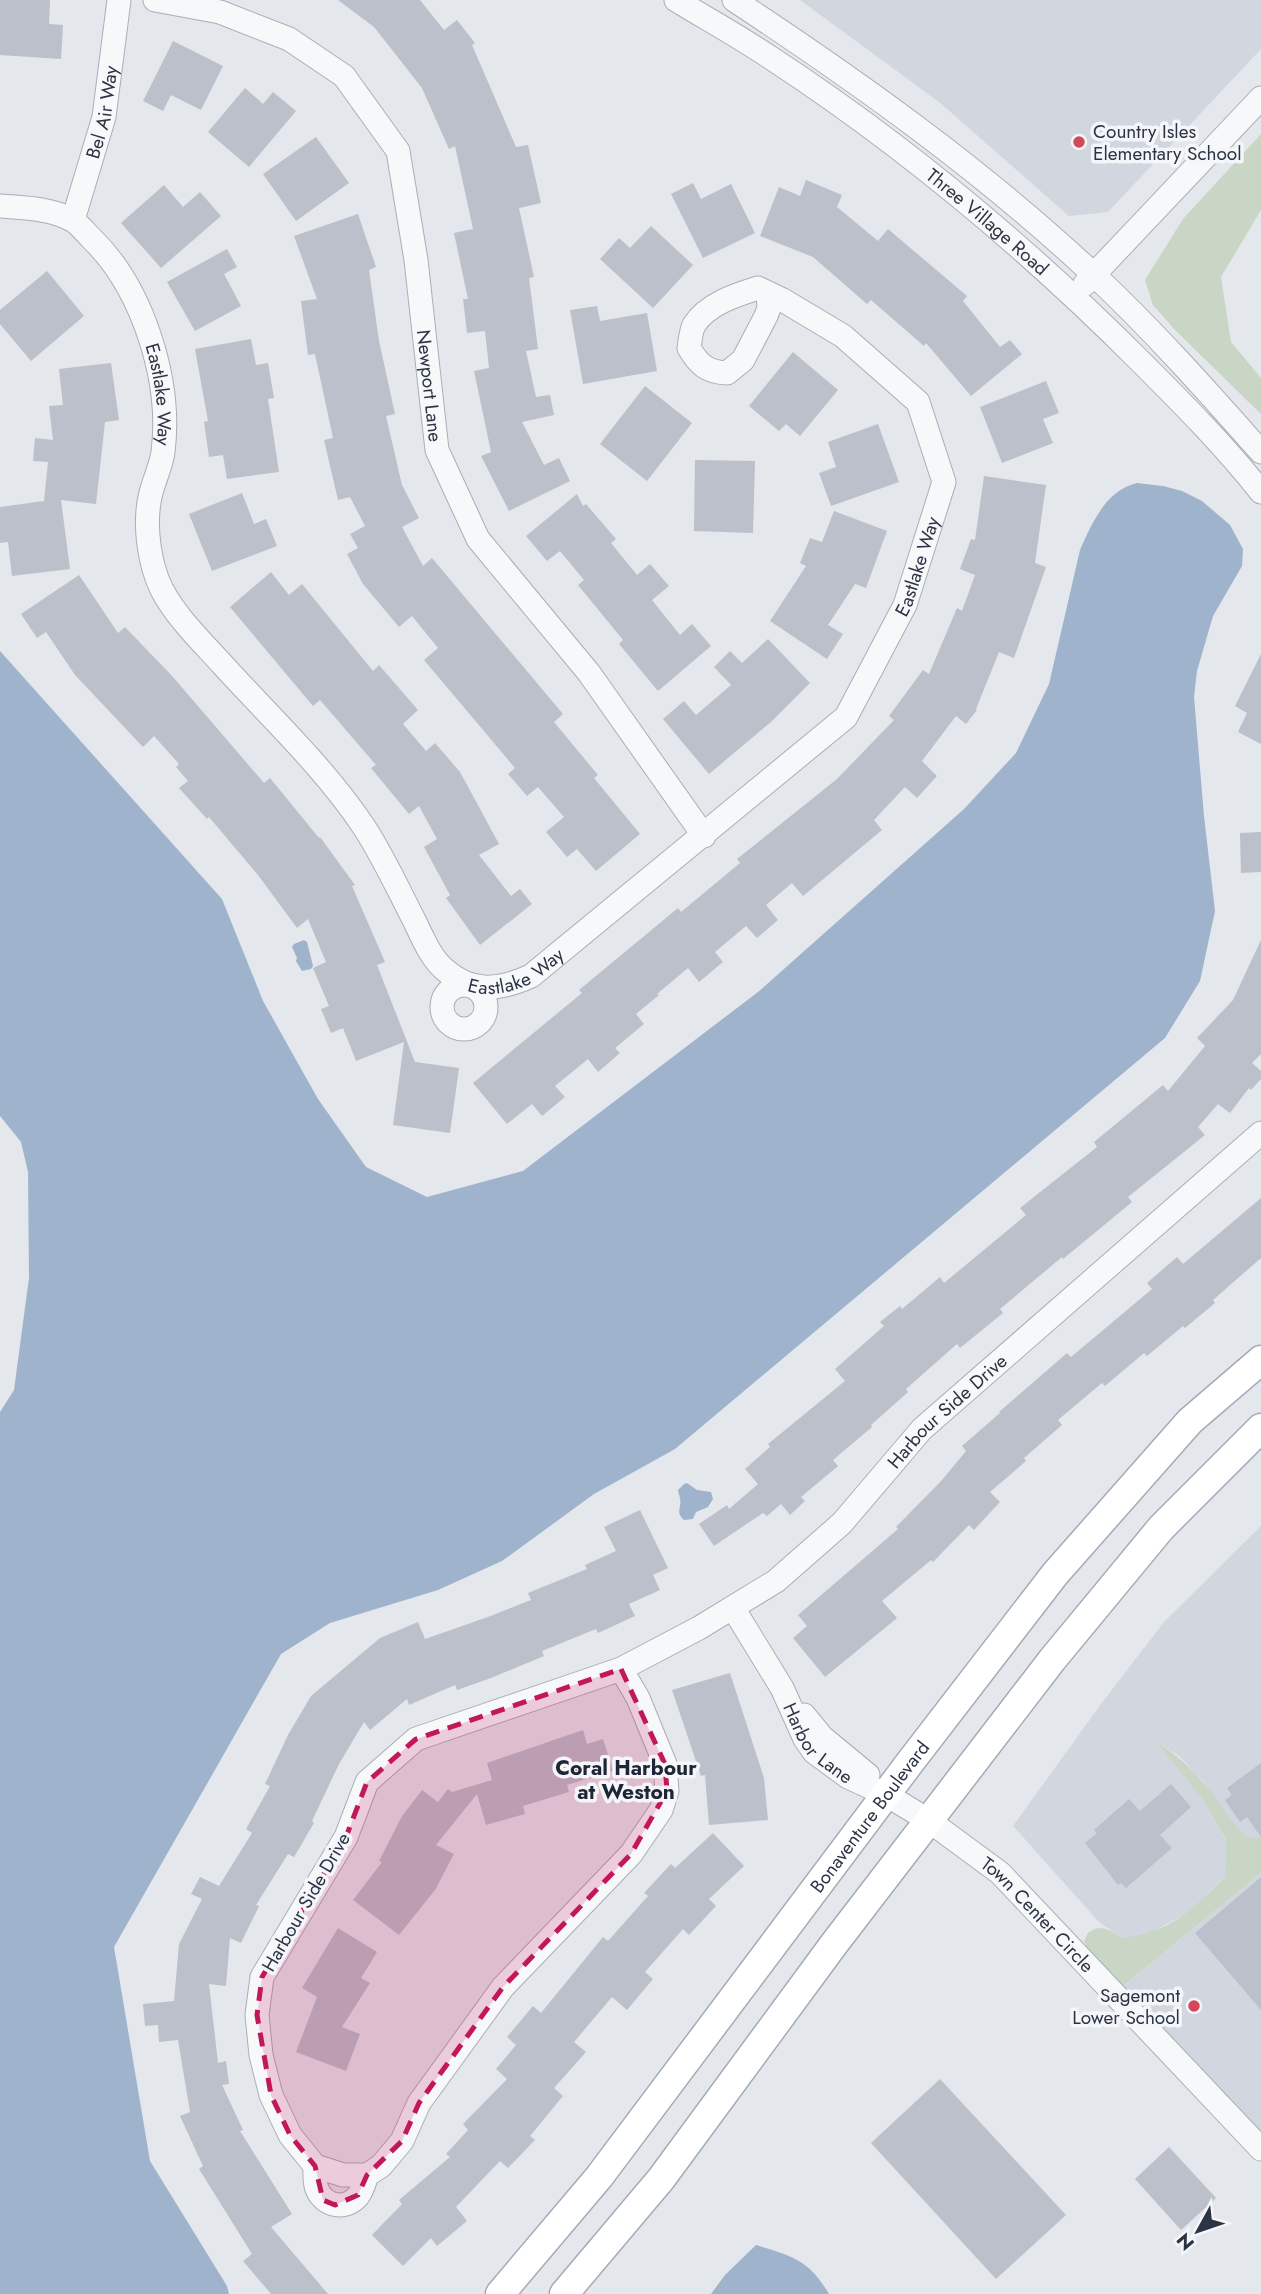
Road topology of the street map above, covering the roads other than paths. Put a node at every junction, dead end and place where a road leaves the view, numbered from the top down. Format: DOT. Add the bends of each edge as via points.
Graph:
graph roads {
  1 [pos="119,0"];
  2 [pos="155,0"];
  3 [pos="676,0"];
  4 [pos="734,0"];
  5 [pos="1261,98"];
  6 [pos="0,206"];
  7 [pos="73,220"];
  8 [pos="1094,275"];
  9 [pos="768,293"];
  10 [pos="1074,296"];
  11 [pos="1261,452"];
  12 [pos="1261,492"];
  13 [pos="704,836"];
  14 [pos="1261,1133"];
  15 [pos="1261,1360"];
  16 [pos="1261,1428"];
  17 [pos="733,1608"];
  18 [pos="621,1669"];
  19 [pos="810,1734"];
  20 [pos="886,1794"];
  21 [pos="929,1820"];
  22 [pos="1261,2149"];
  23 [pos="315,2166"];
  24 [pos="367,2175"];
  25 [pos="500,2294"];
  26 [pos="564,2294"];
  1 -- 7 [label="street, Bel Air Way" via="104,117"];
  2 -- 13 [label="street, Newport Lane" via="220,12 289,39 344,76 398,151 416,260 437,450 478,539 589,673"];
  3 -- 10 [label="street, Three Village Road" via="770,57 880,134 987,218"];
  4 -- 8 [label="street, Three Village Road" via="903,117 1004,195"];
  5 -- 8 [label="street"];
  6 -- 7 [label="street, Eastlake Way" via="41,209"];
  7 -- 13 [label="street, Eastlake Way" via="124,278 150,337 164,398 163,453 146,522 162,589 186,624 329,780 365,828 435,961 475,987 512,985 531,976"];
  8 -- 10 [label="street"];
  8 -- 11 [label="street, Three Village Road"];
  9 -- 13 [label="street, Eastlake Way" via="843,336 918,402 944,482 905,605 846,718"];
  10 -- 12 [label="street, Three Village Road" via="1178,399"];
  14 -- 17 [label="street, Harbour Side Drive" via="922,1429 832,1532 776,1581"];
  15 -- 20 [label="main road, Bonaventure Boulevard" via="1190,1421 1055,1574"];
  16 -- 21 [label="main road" via="1161,1528"];
  17 -- 18 [label="street, Harbour Side Drive"];
  17 -- 19 [label="street, Harbor Lane"];
  18 -- 23 [label="street, Harbour Side Drive" via="416,1739 367,1782 346,1837 262,1977 257,2015 271,2095 290,2135"];
  18 -- 24 [label="street, Harbour Side Drive" via="665,1764 667,1791 661,1810 631,1854 503,1987 419,2102 401,2141 381,2166"];
  19 -- 20 [label="street, Harbor Lane" via="858,1765"];
  19 -- 20 [label="street, Harbor Lane" via="814,1752 848,1777"];
  20 -- 21 [label="street, Town Center Circle"];
  20 -- 25 [label="main road, Bonaventure Boulevard" via="599,2177"];
  21 -- 22 [label="street, Town Center Circle" via="1000,1873"];
  21 -- 26 [label="main road" via="661,2179"];
  23 -- 24 [label="street" via="342,2175"];
  23 -- 24 [label="street, Harbour Side Drive" via="315,2186 323,2200 335,2205 346,2205 358,2195"];
}
